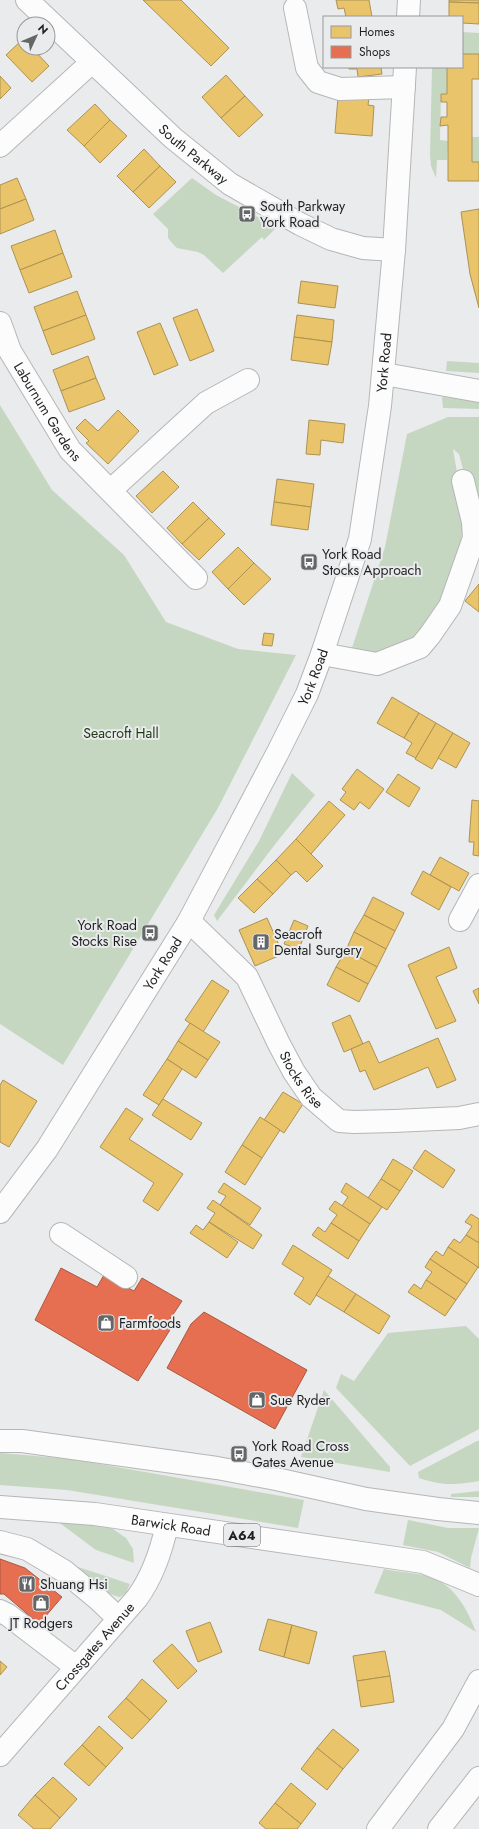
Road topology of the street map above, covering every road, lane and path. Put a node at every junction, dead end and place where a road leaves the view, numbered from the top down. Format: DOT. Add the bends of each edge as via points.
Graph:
graph roads {
  1 [pos="27,0"];
  2 [pos="409,0"];
  3 [pos="295,8"];
  4 [pos="408,16"];
  5 [pos="92,62"];
  6 [pos="404,77"];
  7 [pos="0,146"];
  8 [pos="394,250"];
  9 [pos="0,323"];
  10 [pos="384,374"];
  11 [pos="248,380"];
  12 [pos="479,391"];
  13 [pos="463,481"];
  14 [pos="111,490"];
  15 [pos="196,578"];
  16 [pos="322,654"];
  17 [pos="479,885"];
  18 [pos="460,920"];
  19 [pos="189,921"];
  20 [pos="479,1114"];
  21 [pos="0,1212"];
  22 [pos="61,1234"];
  23 [pos="126,1278"];
  24 [pos="0,1442"];
  25 [pos="0,1506"];
  26 [pos="479,1513"];
  27 [pos="167,1525"];
  28 [pos="0,1542"];
  29 [pos="479,1585"];
  30 [pos="0,1610"];
  31 [pos="118,1618"];
  32 [pos="76,1667"];
  33 [pos="479,1681"];
  34 [pos="0,1755"];
  35 [pos="479,1778"];
  36 [pos="378,1829"];
  37 [pos="439,1829"];
  1 -- 5 [label="main road, South Parkway"];
  2 -- 4 [label="main road"];
  3 -- 6 [label="main road" via="307,68 318,82 340,89"];
  5 -- 7 [label="main road"];
  5 -- 8 [label="main road, South Parkway" via="173,138 230,184 331,239 363,248"];
  6 -- 8 [label="main road, York Road"];
  8 -- 10 [label="main road, York Road"];
  9 -- 14 [label="main road, Laburnum Gardens" via="10,351 70,450"];
  10 -- 12 [label="main road"];
  10 -- 16 [label="main road, York Road" via="360,539"];
  11 -- 14 [label="main road" via="206,403"];
  13 -- 16 [label="main road" via="473,522 474,538 450,606 430,635 420,647 377,664"];
  14 -- 15 [label="main road, Laburnum Gardens"];
  16 -- 19 [label="main road, York Road" via="281,746"];
  17 -- 18 [label="main road"];
  19 -- 20 [label="main road, Stocks Rise" via="247,977 294,1072 311,1097 339,1121 394,1122 460,1118"];
  19 -- 21 [label="main road, York Road" via="47,1149"];
  22 -- 23 [label="main road"];
  24 -- 26 [label="main road" via="22,1441 217,1468 366,1499"];
  25 -- 27 [label="main road, Barwick Road / A64" via="95,1514"];
  27 -- 29 [label="main road, Barwick Road / A64" via="423,1562"];
  27 -- 31 [label="main road, Crossgates Avenue" via="148,1583"];
  28 -- 31 [label="main road" via="27,1549 64,1571"];
  30 -- 32 [label="main road"];
  31 -- 32 [label="main road, Crossgates Avenue"];
  32 -- 34 [label="main road, Crossgates Avenue"];
  33 -- 36 [label="main road" via="453,1729"];
  35 -- 37 [label="main road"];
}
